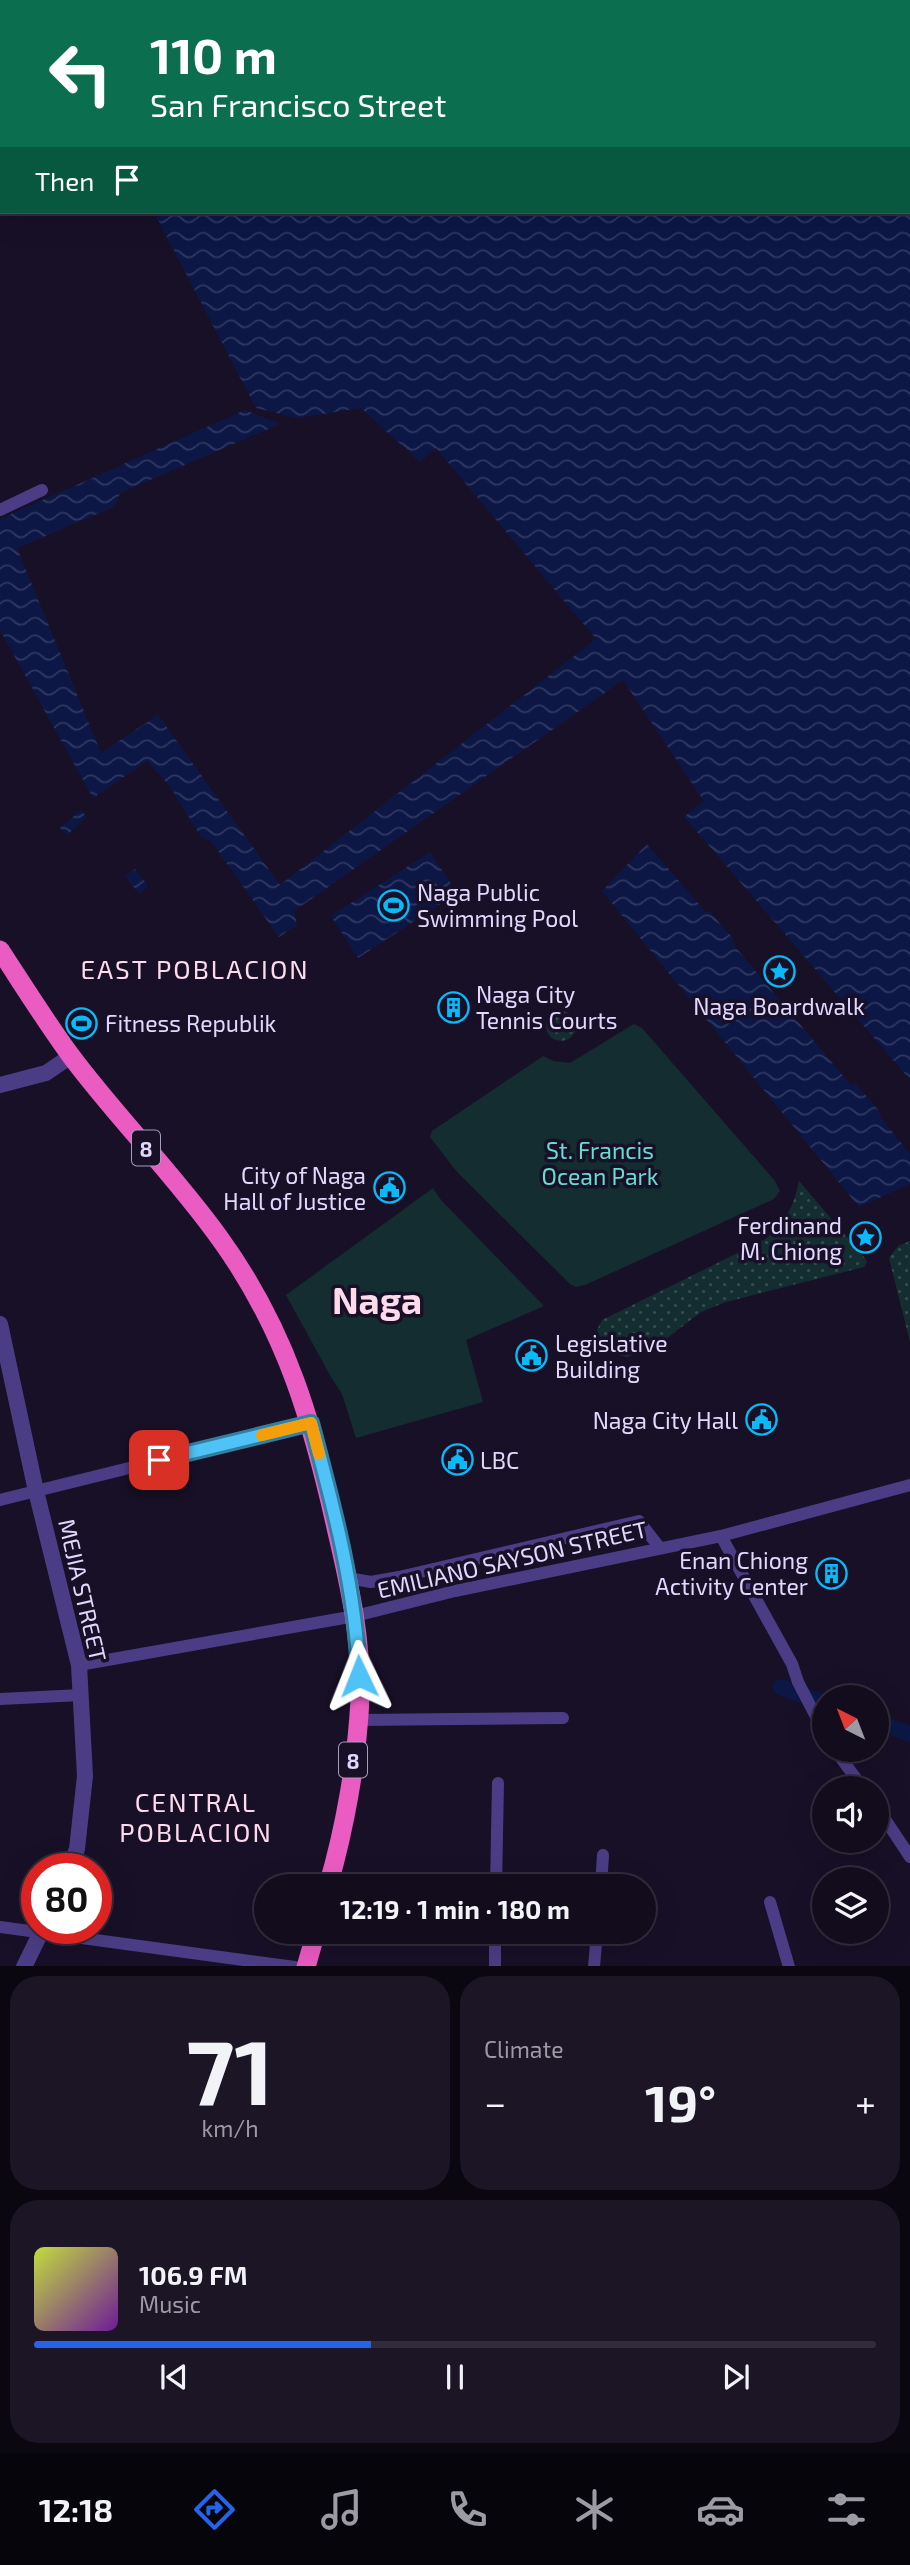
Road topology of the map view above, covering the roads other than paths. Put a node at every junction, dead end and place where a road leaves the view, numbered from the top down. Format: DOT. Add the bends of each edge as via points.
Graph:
graph roads {
  1 [pos="42,490"];
  2 [pos="0,510"];
  3 [pos="0,950"];
  4 [pos="71,1056"];
  5 [pos="0,1085"];
  6 [pos="0,1324"];
  7 [pos="4,1358"];
  8 [pos="311,1423"];
  9 [pos="910,1485"];
  10 [pos="36,1491"];
  11 [pos="0,1500"];
  12 [pos="721,1536"];
  13 [pos="659,1548"];
  14 [pos="348,1578"];
  15 [pos="355,1616"];
  16 [pos="79,1665"];
  17 [pos="81,1695"];
  18 [pos="0,1699"];
  19 [pos="812,1710"];
  20 [pos="564,1718"];
  21 [pos="358,1720"];
  22 [pos="498,1783"];
  23 [pos="889,1825"];
  24 [pos="75,1853"];
  25 [pos="603,1855"];
  26 [pos="910,1857"];
  27 [pos="332,1874"];
  28 [pos="496,1874"];
  29 [pos="602,1874"];
  30 [pos="770,1902"];
  31 [pos="0,1927"];
  32 [pos="21,1929"];
  33 [pos="112,1941"];
  34 [pos="35,1944"];
  35 [pos="312,1944"];
  36 [pos="495,1944"];
  37 [pos="596,1944"];
  38 [pos="24,1966"];
  39 [pos="295,1966"];
  40 [pos="306,1966"];
  41 [pos="495,1966"];
  42 [pos="594,1966"];
  43 [pos="789,1966"];
  1 -- 2 [label="street"];
  3 -- 4 [label="highway, 8"];
  4 -- 5 [label="street" via="46,1073"];
  4 -- 8 [label="highway, 8" via="221,1240 279,1338"];
  6 -- 7 [label="street, MEJIA STREET"];
  7 -- 10 [label="street, MEJIA STREET"];
  8 -- 10 [label="street"];
  8 -- 14 [label="highway, 8"];
  9 -- 12 [label="street, EMILIANO SAYSON STREET"];
  10 -- 11 [label="street"];
  10 -- 16 [label="street, MEJIA STREET"];
  12 -- 13 [label="street, EMILIANO SAYSON STREET"];
  12 -- 19 [label="street" via="792,1664"];
  13 -- 14 [label="street, EMILIANO SAYSON STREET" via="639,1521 399,1577 371,1582"];
  13 -- 15 [label="street, EMILIANO SAYSON STREET"];
  14 -- 15 [label="highway, 8"];
  15 -- 16 [label="street, EMILIANO SAYSON STREET"];
  15 -- 21 [label="highway, 8"];
  16 -- 17 [label="street, MEJIA STREET"];
  17 -- 18 [label="street"];
  17 -- 24 [label="street, MEJIA STREET" via="85,1776"];
  20 -- 21 [label="street"];
  21 -- 27 [label="highway, 8"];
  22 -- 28 [label="street"];
  23 -- 26 [label="street"];
  25 -- 29 [label="street"];
  30 -- 43 [label="street"];
  31 -- 32 [label="street"];
  33 -- 39 [label="street"];
  34 -- 38 [label="street"];
  35 -- 40 [label="highway"];
  36 -- 41 [label="street"];
  37 -- 42 [label="street"];
}
